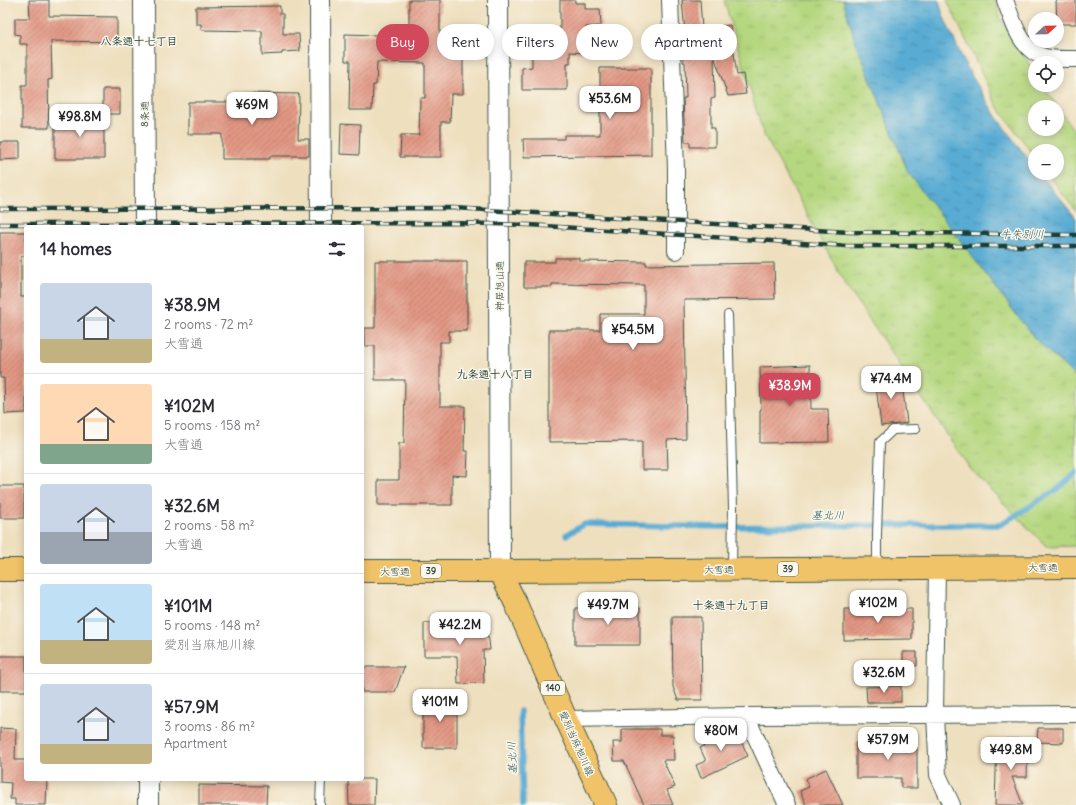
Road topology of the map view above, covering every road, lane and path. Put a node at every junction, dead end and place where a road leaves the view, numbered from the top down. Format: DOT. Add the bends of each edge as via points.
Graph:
graph roads {
  1 [pos="144,0"];
  2 [pos="320,0"];
  3 [pos="498,0"];
  4 [pos="670,0"];
  5 [pos="1005,0"];
  6 [pos="1076,59"];
  7 [pos="145,225"];
  8 [pos="321,225"];
  9 [pos="676,251"];
  10 [pos="728,316"];
  11 [pos="916,429"];
  12 [pos="1076,567"];
  13 [pos="877,568"];
  14 [pos="938,568"];
  15 [pos="732,569"];
  16 [pos="0,570"];
  17 [pos="24,570"];
  18 [pos="364,571"];
  19 [pos="500,571"];
  20 [pos="1076,714"];
  21 [pos="935,715"];
  22 [pos="746,716"];
  23 [pos="566,719"];
  24 [pos="148,781"];
  25 [pos="321,781"];
  26 [pos="148,805"];
  27 [pos="320,805"];
  28 [pos="606,805"];
  29 [pos="787,805"];
  30 [pos="952,805"];
  1 -- 7 [label="street, 8条通"];
  2 -- 8 [label="street"];
  3 -- 19 [label="street, 神居旭山通"];
  4 -- 9 [label="street"];
  5 -- 6 [label="street" via="1013,23 1029,49 1044,57"];
  10 -- 15 [label="lane"];
  11 -- 13 [label="lane" via="893,430 880,442"];
  12 -- 14 [label="main road, 大雪通 / 39"];
  13 -- 14 [label="main road, 大雪通 / 39"];
  13 -- 15 [label="main road, 大雪通 / 39"];
  14 -- 21 [label="street"];
  15 -- 19 [label="main road, 大雪通 / 39"];
  16 -- 17 [label="main road"];
  18 -- 19 [label="main road, 大雪通 / 39"];
  19 -- 23 [label="main road, 愛別当麻旭川線 / 140"];
  20 -- 21 [label="street"];
  21 -- 22 [label="street"];
  21 -- 30 [label="street" via="938,775"];
  22 -- 23 [label="street"];
  22 -- 29 [label="street"];
  23 -- 28 [label="main road, 愛別当麻旭川線 / 140"];
  24 -- 26 [label="street"];
  25 -- 27 [label="lane"];
}
